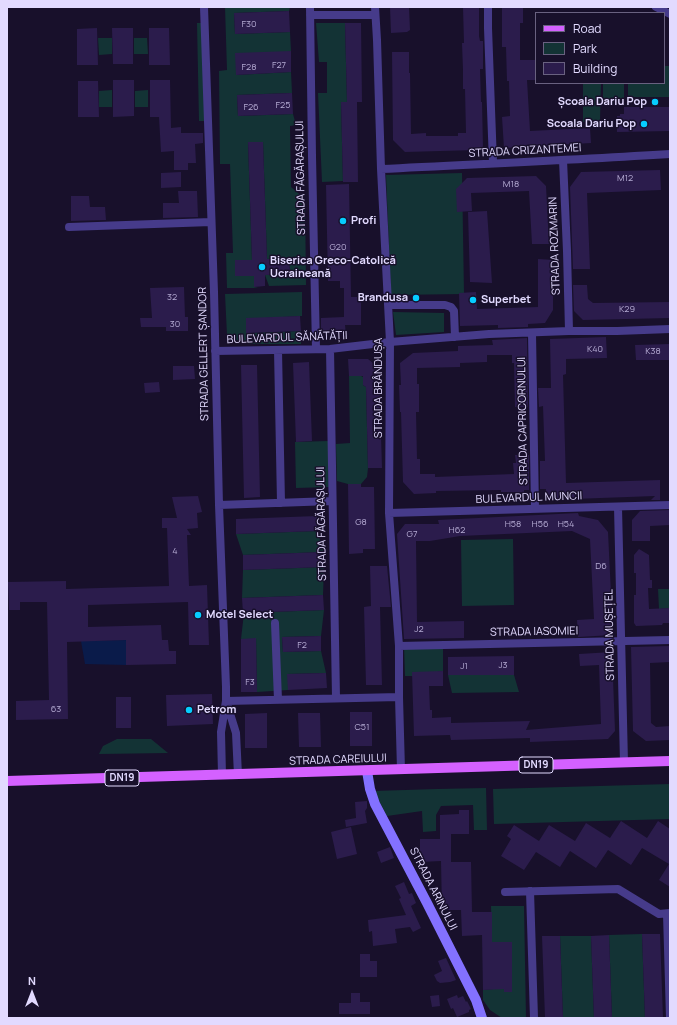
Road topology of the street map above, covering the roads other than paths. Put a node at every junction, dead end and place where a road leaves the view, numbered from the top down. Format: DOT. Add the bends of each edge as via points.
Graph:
graph roads {
  1 [pos="204,7"];
  2 [pos="488,7"];
  3 [pos="656,7"];
  4 [pos="310,11"];
  5 [pos="375,11"];
  6 [pos="670,14"];
  7 [pos="670,154"];
  8 [pos="563,160"];
  9 [pos="493,163"];
  10 [pos="380,169"];
  11 [pos="211,222"];
  12 [pos="69,227"];
  13 [pos="388,305"];
  14 [pos="670,329"];
  15 [pos="569,331"];
  16 [pos="532,333"];
  17 [pos="455,337"];
  18 [pos="390,342"];
  19 [pos="316,349"];
  20 [pos="330,349"];
  21 [pos="278,350"];
  22 [pos="215,351"];
  23 [pos="332,501"];
  24 [pos="281,503"];
  25 [pos="219,505"];
  26 [pos="670,505"];
  27 [pos="618,507"];
  28 [pos="535,509"];
  29 [pos="389,513"];
  30 [pos="275,623"];
  31 [pos="670,640"];
  32 [pos="621,641"];
  33 [pos="399,646"];
  34 [pos="399,697"];
  35 [pos="336,698"];
  36 [pos="278,700"];
  37 [pos="226,701"];
  38 [pos="670,761"];
  39 [pos="624,762"];
  40 [pos="401,770"];
  41 [pos="367,771"];
  42 [pos="222,775"];
  43 [pos="238,775"];
  44 [pos="7,781"];
  45 [pos="530,891"];
  46 [pos="505,892"];
  47 [pos="669,914"];
  48 [pos="482,1018"];
  49 [pos="534,1018"];
  50 [pos="670,1018"];
  1 -- 11 [label="street, STRADA GELLERT ȘANDOR"];
  2 -- 9 [label="street"];
  3 -- 6 [label="street"];
  4 -- 5 [label="street"];
  4 -- 19 [label="street, STRADA FĂGĂRAȘULUI"];
  5 -- 10 [label="street, STRADA BRÂNDUȘA"];
  7 -- 8 [label="street, STRADA CRIZANTEMEI"];
  8 -- 9 [label="street, STRADA CRIZANTEMEI"];
  8 -- 15 [label="street, STRADA ROZMARIN"];
  9 -- 10 [label="street, STRADA CRIZANTEMEI"];
  10 -- 13 [label="street, STRADA BRÂNDUȘA"];
  11 -- 12 [label="street"];
  11 -- 22 [label="street, STRADA GELLERT ȘANDOR"];
  13 -- 17 [label="street" via="450,307 454,311"];
  13 -- 18 [label="street, STRADA BRÂNDUȘA"];
  14 -- 15 [label="street, BULEVARDUL SĂNĂTĂȚII"];
  15 -- 16 [label="street, BULEVARDUL SĂNĂTĂȚII"];
  16 -- 17 [label="street, BULEVARDUL SĂNĂTĂȚII"];
  16 -- 28 [label="street, STRADA CAPRICORNULUI"];
  17 -- 18 [label="street, BULEVARDUL SĂNĂTĂȚII"];
  18 -- 20 [label="street, BULEVARDUL SĂNĂTĂȚII"];
  18 -- 29 [label="street, STRADA BRÂNDUȘA"];
  19 -- 20 [label="street, BULEVARDUL SĂNĂTĂȚII"];
  19 -- 21 [label="street, BULEVARDUL SĂNĂTĂȚII"];
  20 -- 23 [label="street, STRADA FĂGĂRAȘULUI"];
  21 -- 22 [label="street, BULEVARDUL SĂNĂTĂȚII"];
  21 -- 24 [label="street"];
  22 -- 25 [label="street, STRADA GELLERT ȘANDOR"];
  23 -- 24 [label="street"];
  23 -- 35 [label="street, STRADA FĂGĂRAȘULUI"];
  24 -- 25 [label="street"];
  25 -- 37 [label="street, STRADA GELLERT ȘANDOR"];
  26 -- 27 [label="street, BULEVARDUL MUNCII"];
  27 -- 28 [label="street, BULEVARDUL MUNCII"];
  27 -- 32 [label="street, STRADA MUȘEȚEL"];
  28 -- 29 [label="street, BULEVARDUL MUNCII"];
  29 -- 33 [label="street, STRADA BRÂNDUȘA"];
  30 -- 36 [label="street"];
  31 -- 32 [label="street, STRADA IASOMIEI"];
  32 -- 33 [label="street, STRADA IASOMIEI"];
  32 -- 39 [label="street, STRADA MUȘEȚEL"];
  33 -- 34 [label="street, STRADA BRÂNDUȘA"];
  34 -- 35 [label="street"];
  34 -- 40 [label="street, STRADA BRÂNDUȘA"];
  35 -- 36 [label="street"];
  36 -- 37 [label="street"];
  37 -- 42 [label="street, STRADA GELLERT ȘANDOR" via="222,732"];
  37 -- 43 [label="street, STRADA GELLERT ȘANDOR" via="236,733"];
  38 -- 39 [label="main road, STRADA CAREIULUI / DN19"];
  39 -- 40 [label="main road, STRADA CAREIULUI / DN19"];
  40 -- 41 [label="main road, STRADA CAREIULUI / DN19"];
  41 -- 43 [label="main road, STRADA CAREIULUI / DN19"];
  41 -- 48 [label="street, STRADA ARINULUI" via="375,804 428,903 476,1000"];
  42 -- 43 [label="main road, STRADA CAREIULUI / DN19"];
  42 -- 44 [label="main road, STRADA CAREIULUI / DN19"];
  45 -- 46 [label="street"];
  45 -- 47 [label="street" via="618,889 659,914"];
  45 -- 49 [label="street"];
  47 -- 50 [label="street"];
}
